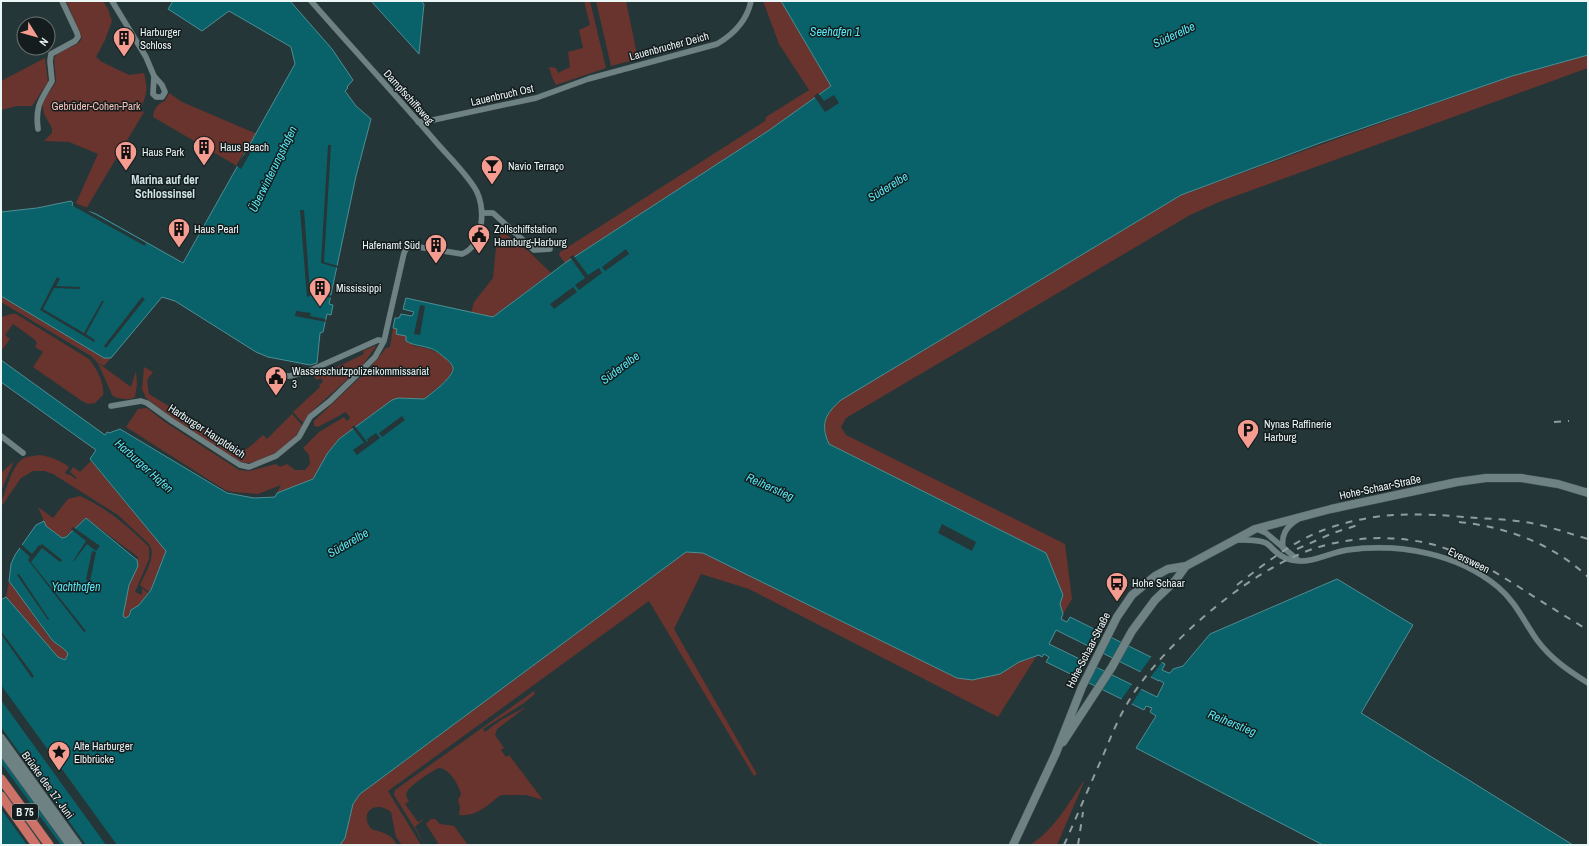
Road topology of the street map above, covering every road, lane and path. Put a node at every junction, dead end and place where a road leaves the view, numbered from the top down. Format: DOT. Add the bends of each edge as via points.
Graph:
graph roads {
  1 [pos="62,1"];
  2 [pos="112,1"];
  3 [pos="311,1"];
  4 [pos="751,1"];
  5 [pos="154,76"];
  6 [pos="588,79"];
  7 [pos="418,122"];
  8 [pos="38,129"];
  9 [pos="482,213"];
  10 [pos="550,249"];
  11 [pos="390,315"];
  12 [pos="384,341"];
  13 [pos="274,376"];
  14 [pos="111,406"];
  15 [pos="1,436"];
  16 [pos="23,453"];
  17 [pos="1588,493"];
  18 [pos="1302,517"];
  19 [pos="1270,525"];
  20 [pos="1256,529"];
  21 [pos="1266,533"];
  22 [pos="1233,540"];
  23 [pos="1268,544"];
  24 [pos="1283,548"];
  25 [pos="1300,561"];
  26 [pos="1186,566"];
  27 [pos="1588,683"];
  28 [pos="1,738"];
  29 [pos="1,750"];
  30 [pos="1056,753"];
  31 [pos="1,779"];
  32 [pos="1,796"];
  33 [pos="36,845"];
  34 [pos="49,845"];
  35 [pos="70,845"];
  36 [pos="78,845"];
  37 [pos="1012,845"];
  1 -- 8 [label="street" via="78,37 51,54 52,81 39,102"];
  2 -- 5 [label="street" via="146,57"];
  3 -- 7 [label="street, Dampfschiffsweg"];
  4 -- 6 [label="street, Lauenbrucher Deich" via="746,17 734,32 717,44"];
  6 -- 7 [label="street, Lauenbruch Ost" via="524,101"];
  7 -- 9 [label="street, Dampfschiffsweg" via="472,185 479,198"];
  9 -- 10 [label="street" via="493,213 534,250"];
  9 -- 11 [label="street, Dampfschiffsweg" via="478,238 465,254 407,247"];
  11 -- 12 [label="street, Harburger Hauptdeich"];
  12 -- 13 [label="street" via="378,340 309,372"];
  12 -- 14 [label="street, Harburger Hauptdeich" via="364,369 310,417 299,437 276,456 249,467 236,463 147,403 142,401"];
  15 -- 16 [label="street"];
  17 -- 18 [label="main road, Hohe-Schaar-Straße" via="1534,479 1486,478 1457,482"];
  18 -- 19 [label="main road, Hohe-Schaar-Straße"];
  18 -- 24 [label="street" via="1285,530"];
  19 -- 20 [label="main road, Hohe-Schaar-Straße"];
  19 -- 21 [label="street"];
  20 -- 21 [label="street"];
  20 -- 22 [label="main road, Hohe-Schaar-Straße"];
  21 -- 23 [label="street"];
  21 -- 24 [label="street"];
  22 -- 23 [label="street" via="1254,540"];
  22 -- 26 [label="main road, Hohe-Schaar-Straße"];
  23 -- 25 [label="street, Eversween" via="1282,557"];
  24 -- 25 [label="street"];
  25 -- 27 [label="street, Eversween" via="1345,550 1372,547 1417,551 1461,565 1486,578 1507,595 1549,654"];
  26 -- 30 [label="main road, Hohe-Schaar-Straße" via="1152,604 1129,637"];
  26 -- 30 [label="main road, Hohe-Schaar-Straße" via="1168,569 1155,576 1139,588 1120,611 1082,687"];
  28 -- 36 [label="main road, Brücke des 17. Juni"];
  29 -- 35 [label="main road, Brücke des 17. Juni"];
  30 -- 37 [label="main road, Hohe-Schaar-Straße"];
  31 -- 34 [label="highway, B 75"];
  32 -- 33 [label="highway, B 75"];
}
